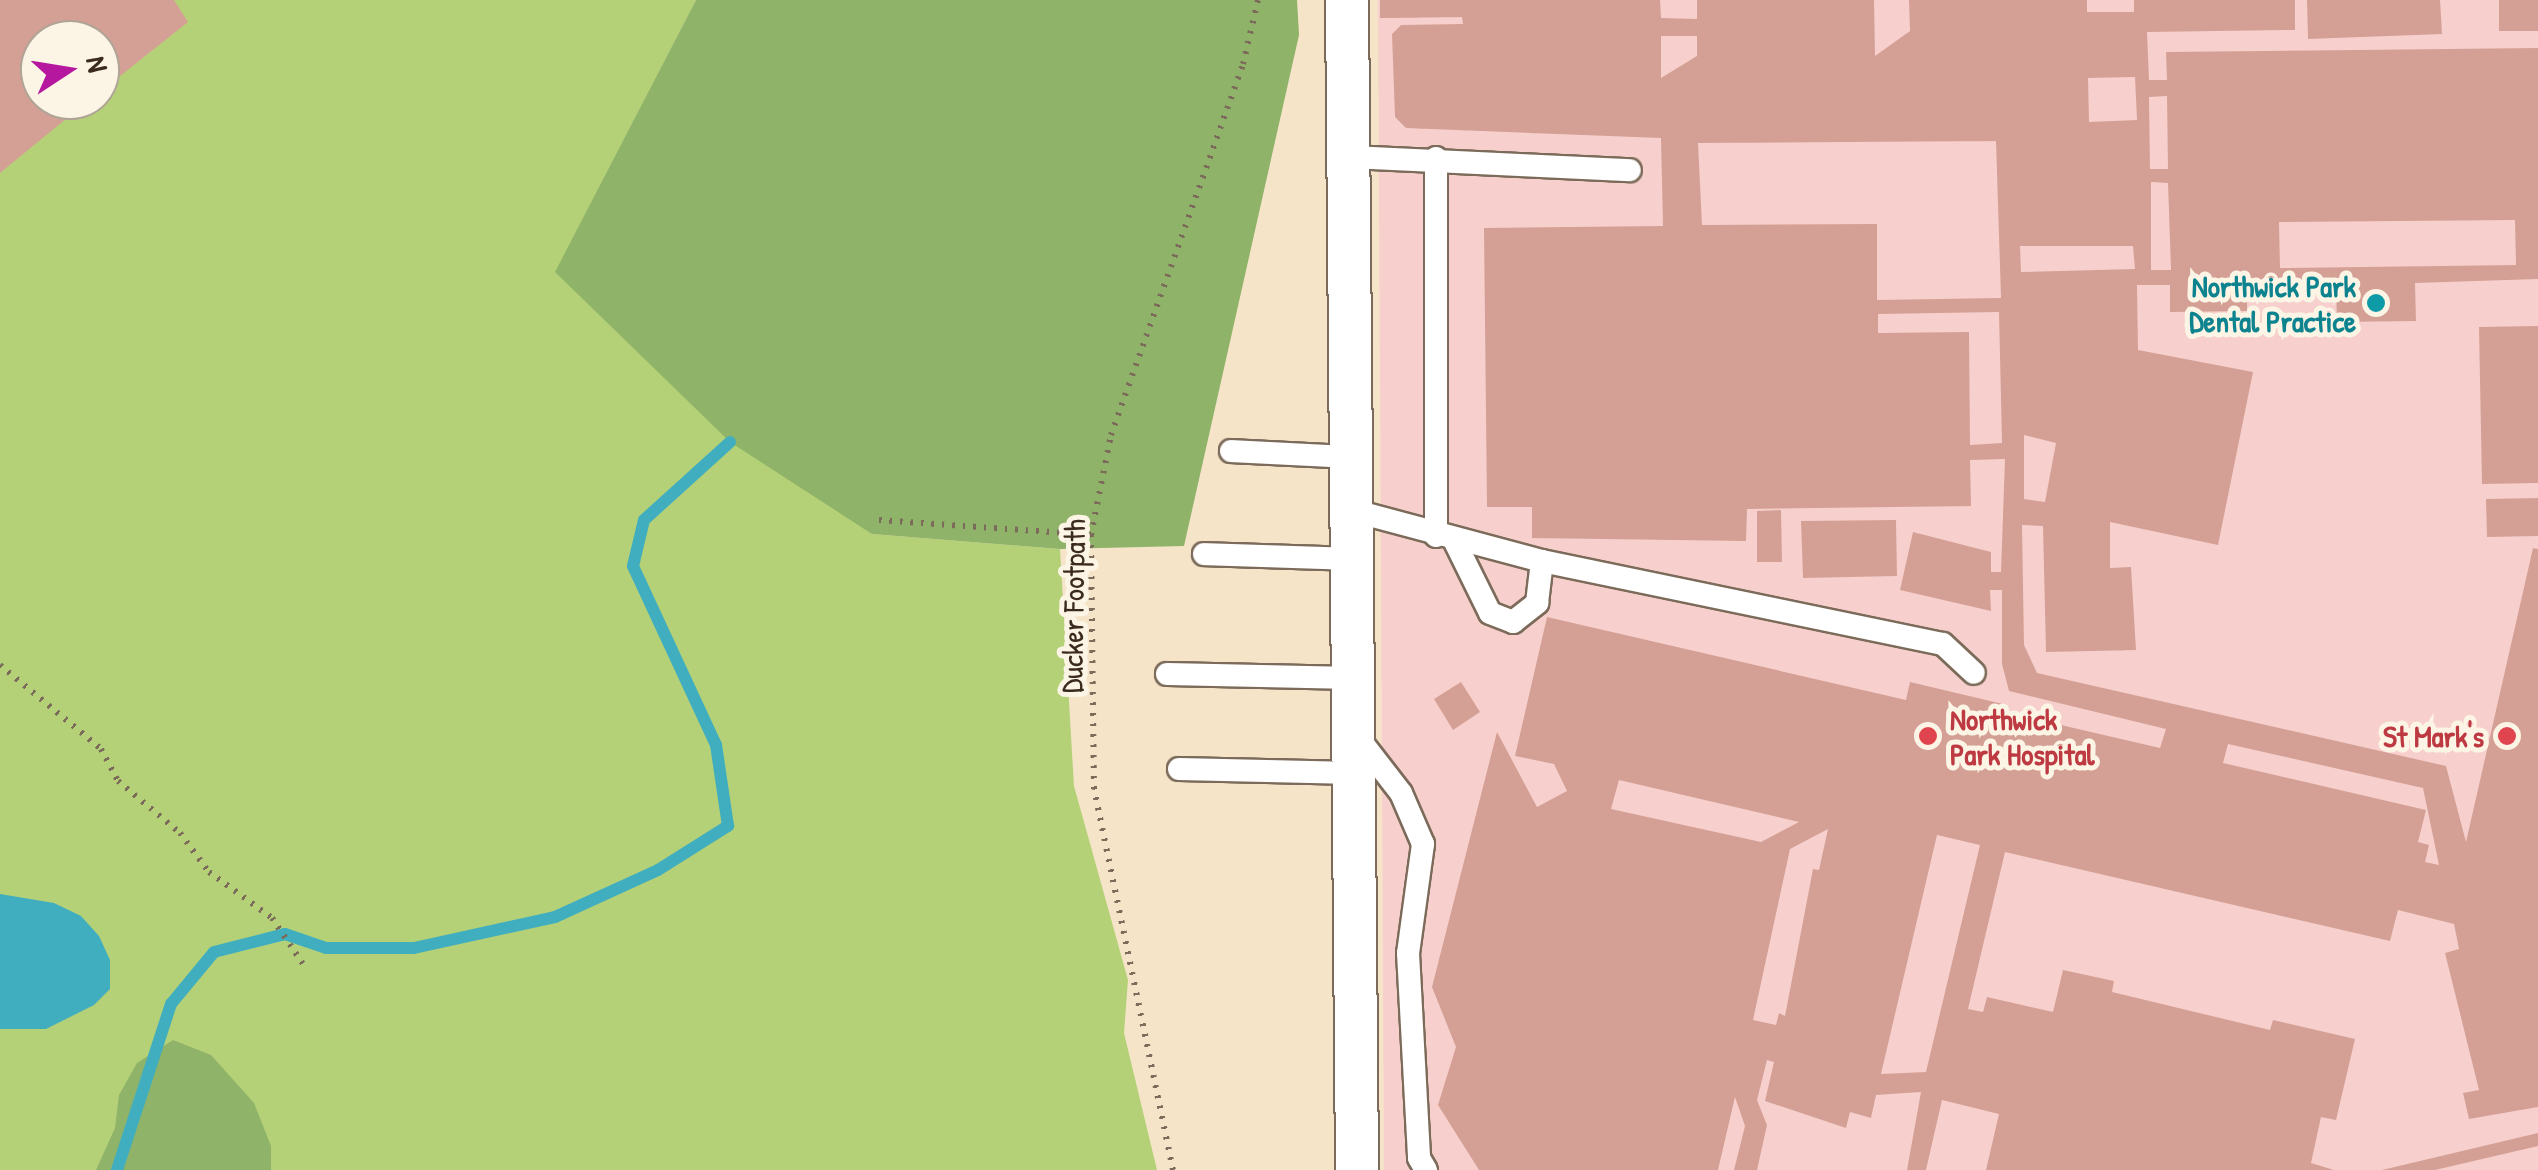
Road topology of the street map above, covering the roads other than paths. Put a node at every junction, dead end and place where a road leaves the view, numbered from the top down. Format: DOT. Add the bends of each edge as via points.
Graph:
graph roads {
  1 [pos="1347,0"];
  2 [pos="1351,157"];
  3 [pos="1436,158"];
  4 [pos="1630,170"];
  5 [pos="1231,451"];
  6 [pos="1350,457"];
  7 [pos="1351,510"];
  8 [pos="1445,538"];
  9 [pos="1204,554"];
  10 [pos="1351,558"];
  11 [pos="1542,561"];
  12 [pos="1168,674"];
  13 [pos="1974,674"];
  14 [pos="1354,678"];
  15 [pos="1354,752"];
  16 [pos="1179,769"];
  17 [pos="1357,1170"];
  18 [pos="1426,1170"];
  1 -- 2 [label="street"];
  2 -- 3 [label="lane"];
  2 -- 6 [label="street"];
  3 -- 4 [label="lane"];
  3 -- 8 [label="lane"];
  5 -- 6 [label="lane"];
  6 -- 7 [label="street"];
  7 -- 8 [label="lane"];
  7 -- 10 [label="street"];
  8 -- 11 [label="lane"];
  8 -- 11 [label="lane" via="1490,613 1513,622 1536,602"];
  9 -- 10 [label="lane"];
  10 -- 14 [label="street"];
  11 -- 13 [label="lane" via="1943,644"];
  12 -- 14 [label="lane"];
  14 -- 15 [label="street"];
  15 -- 16 [label="lane"];
  15 -- 17 [label="street"];
  15 -- 18 [label="lane" via="1401,793 1423,844 1408,953 1419,1158"];
}
